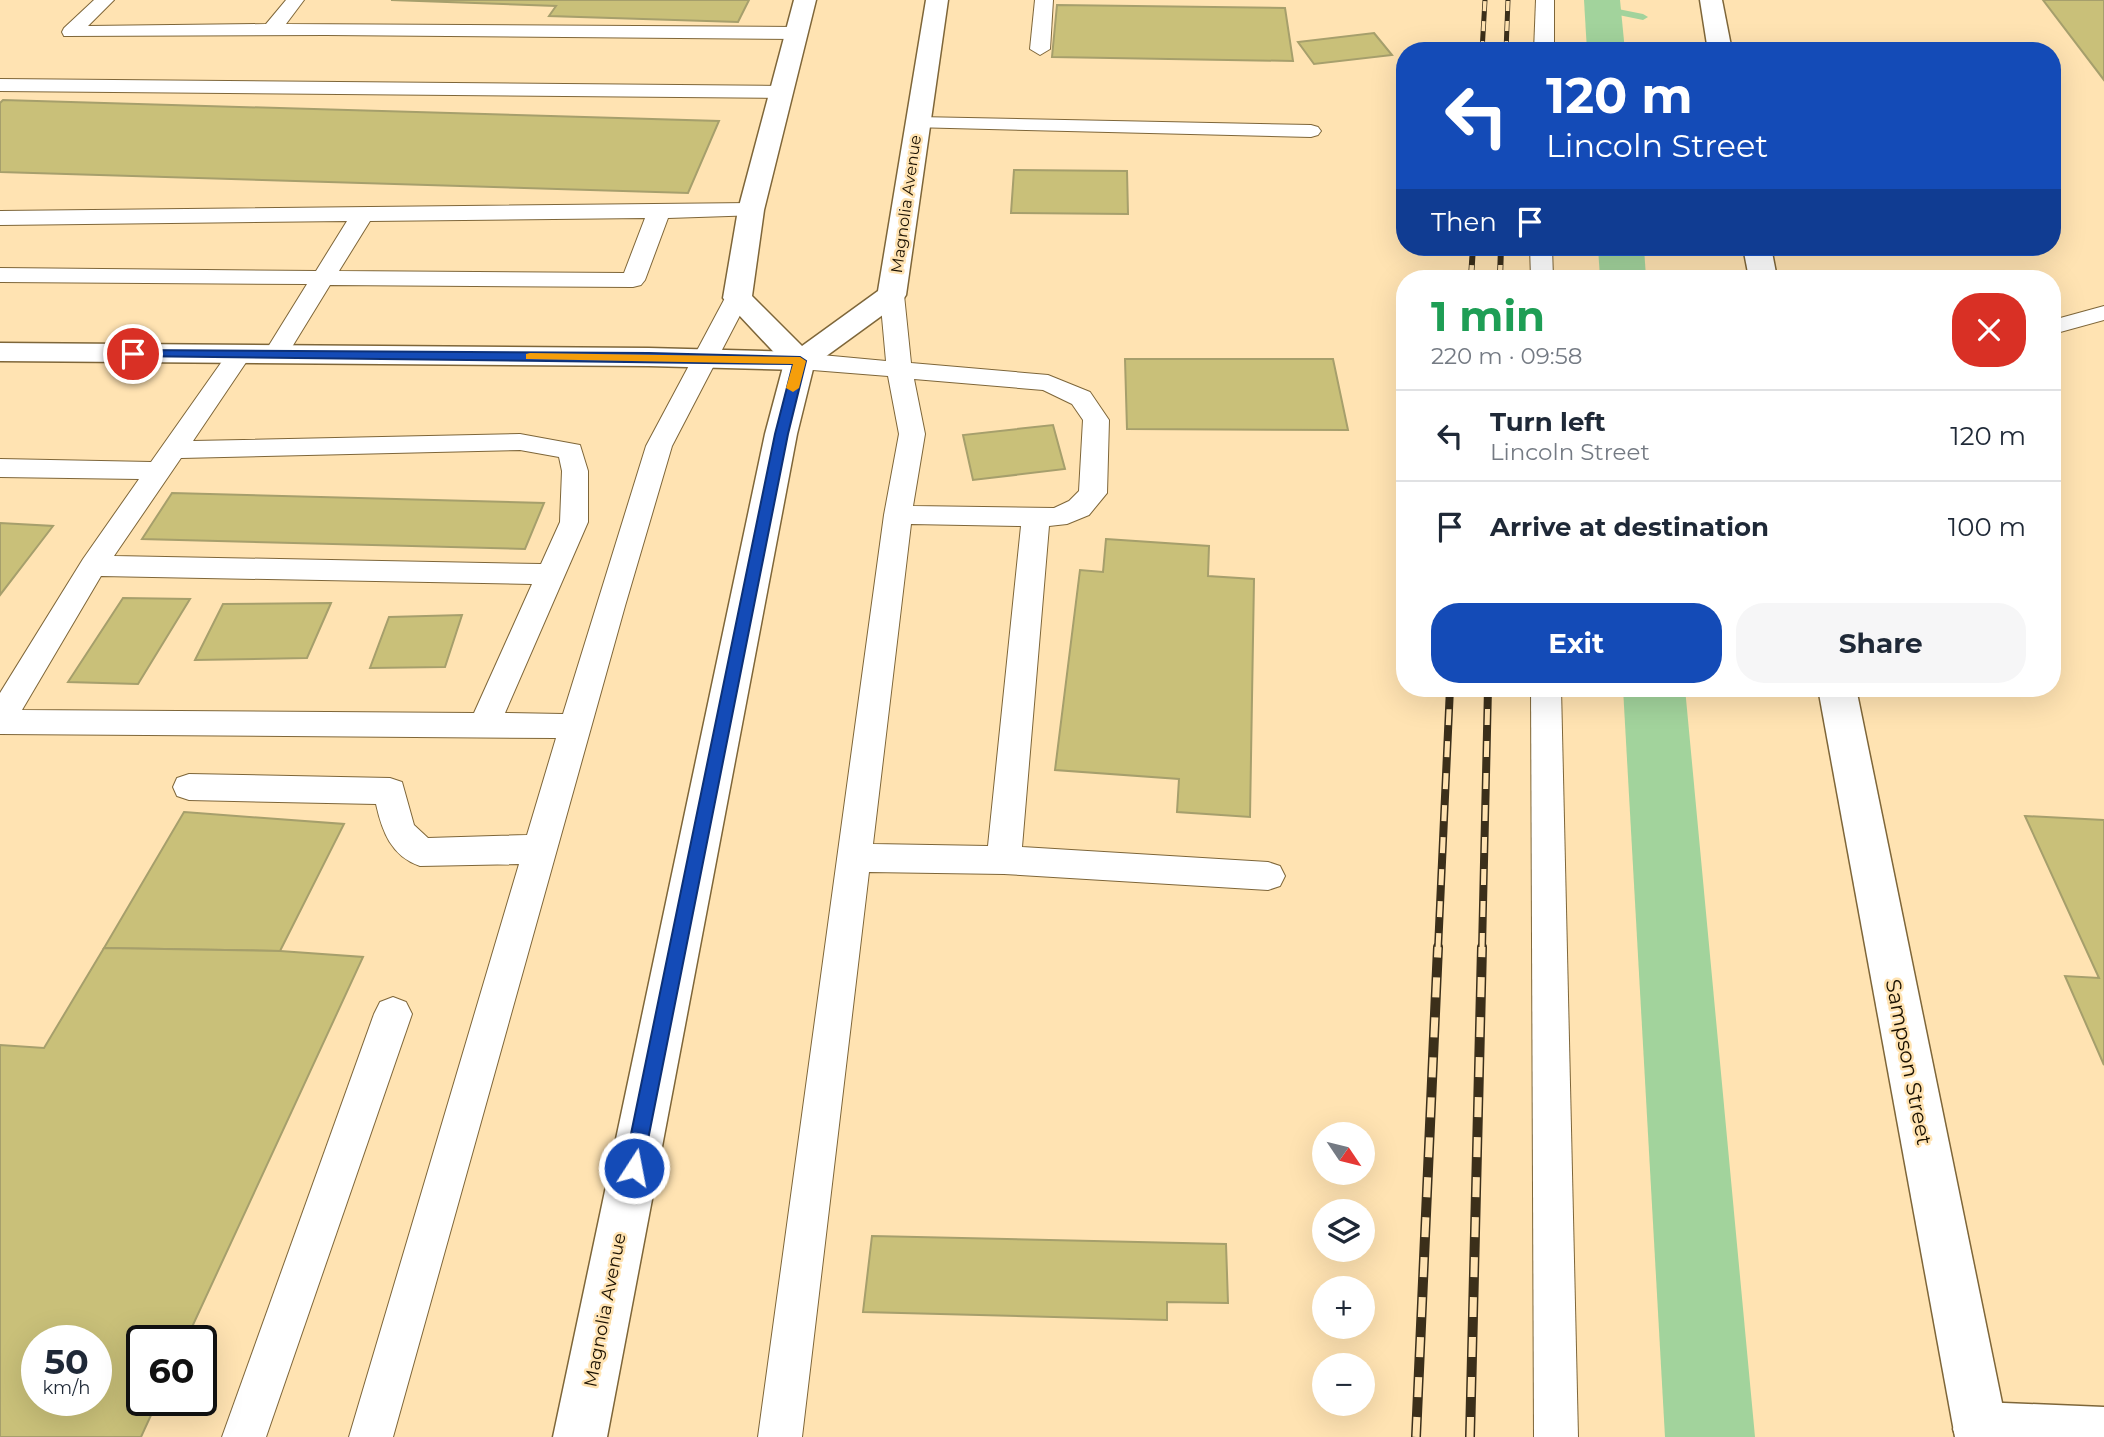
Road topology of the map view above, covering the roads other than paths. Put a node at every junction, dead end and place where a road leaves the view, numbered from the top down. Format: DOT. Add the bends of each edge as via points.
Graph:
graph roads {
  1 [pos="105,0"];
  2 [pos="295,0"];
  3 [pos="805,0"];
  4 [pos="937,0"];
  5 [pos="1044,0"];
  6 [pos="1545,0"];
  7 [pos="1710,0"];
  8 [pos="272,29"];
  9 [pos="797,33"];
  10 [pos="1544,42"];
  11 [pos="1718,42"];
  12 [pos="1040,48"];
  13 [pos="0,85"];
  14 [pos="782,92"];
  15 [pos="918,123"];
  16 [pos="1311,131"];
  17 [pos="751,210"];
  18 [pos="659,211"];
  19 [pos="362,215"];
  20 [pos="0,218"];
  21 [pos="0,275"];
  22 [pos="323,278"];
  23 [pos="892,295"];
  24 [pos="737,298"];
  25 [pos="2104,313"];
  26 [pos="2061,325"];
  27 [pos="0,352"];
  28 [pos="239,355"];
  29 [pos="275,355"];
  30 [pos="706,358"];
  31 [pos="800,361"];
  32 [pos="899,369"];
  33 [pos="166,460"];
  34 [pos="0,468"];
  35 [pos="898,515"];
  36 [pos="1036,517"];
  37 [pos="93,566"];
  38 [pos="551,574"];
  39 [pos="1546,697"];
  40 [pos="1839,697"];
  41 [pos="0,721"];
  42 [pos="484,726"];
  43 [pos="576,726"];
  44 [pos="189,788"];
  45 [pos="541,849"];
  46 [pos="855,858"];
  47 [pos="1004,860"];
  48 [pos="1268,876"];
  49 [pos="393,1014"];
  50 [pos="1981,1433"];
  51 [pos="2104,1434"];
  52 [pos="244,1437"];
  53 [pos="371,1437"];
  54 [pos="580,1437"];
  55 [pos="780,1437"];
  56 [pos="1556,1437"];
  1 -- 8 [label="lane" via="71,32"];
  2 -- 8 [label="lane"];
  3 -- 9 [label="main road"];
  4 -- 15 [label="main road, Magnolia Avenue"];
  5 -- 12 [label="lane"];
  6 -- 10 [label="lane"];
  7 -- 11 [label="main road"];
  8 -- 9 [label="lane"];
  9 -- 14 [label="main road"];
  13 -- 14 [label="lane"];
  14 -- 17 [label="main road"];
  15 -- 16 [label="lane"];
  15 -- 23 [label="main road, Magnolia Avenue"];
  17 -- 18 [label="lane"];
  17 -- 24 [label="main road"];
  18 -- 19 [label="lane"];
  18 -- 22 [label="lane" via="633,280"];
  19 -- 20 [label="lane"];
  19 -- 22 [label="lane"];
  21 -- 22 [label="lane"];
  22 -- 29 [label="lane"];
  23 -- 31 [label="main road, Magnolia Avenue"];
  23 -- 32 [label="lane"];
  24 -- 30 [label="lane"];
  24 -- 31 [label="main road"];
  25 -- 26 [label="lane"];
  27 -- 28 [label="main road"];
  28 -- 29 [label="main road"];
  28 -- 33 [label="lane"];
  29 -- 30 [label="main road"];
  30 -- 31 [label="main road"];
  30 -- 43 [label="lane" via="659,446"];
  31 -- 32 [label="lane"];
  31 -- 54 [label="main road, Magnolia Avenue"];
  32 -- 35 [label="lane" via="912,434"];
  32 -- 36 [label="lane" via="1048,383 1081,398 1096,420 1093,493 1079,508 1057,517"];
  33 -- 34 [label="lane"];
  33 -- 37 [label="lane"];
  33 -- 38 [label="lane" via="520,442 571,451 574,522"];
  35 -- 36 [label="lane"];
  35 -- 46 [label="lane"];
  36 -- 47 [label="lane"];
  37 -- 38 [label="lane"];
  37 -- 41 [label="lane"];
  38 -- 42 [label="lane"];
  39 -- 56 [label="lane"];
  40 -- 50 [label="main road, Sampson Street"];
  41 -- 42 [label="lane"];
  42 -- 43 [label="lane"];
  43 -- 45 [label="lane"];
  44 -- 45 [label="lane" via="390,791 399,831 420,852"];
  45 -- 53 [label="lane"];
  46 -- 47 [label="lane"];
  46 -- 55 [label="lane"];
  47 -- 48 [label="lane"];
  49 -- 52 [label="lane"];
  50 -- 51 [label="main road"];
}
